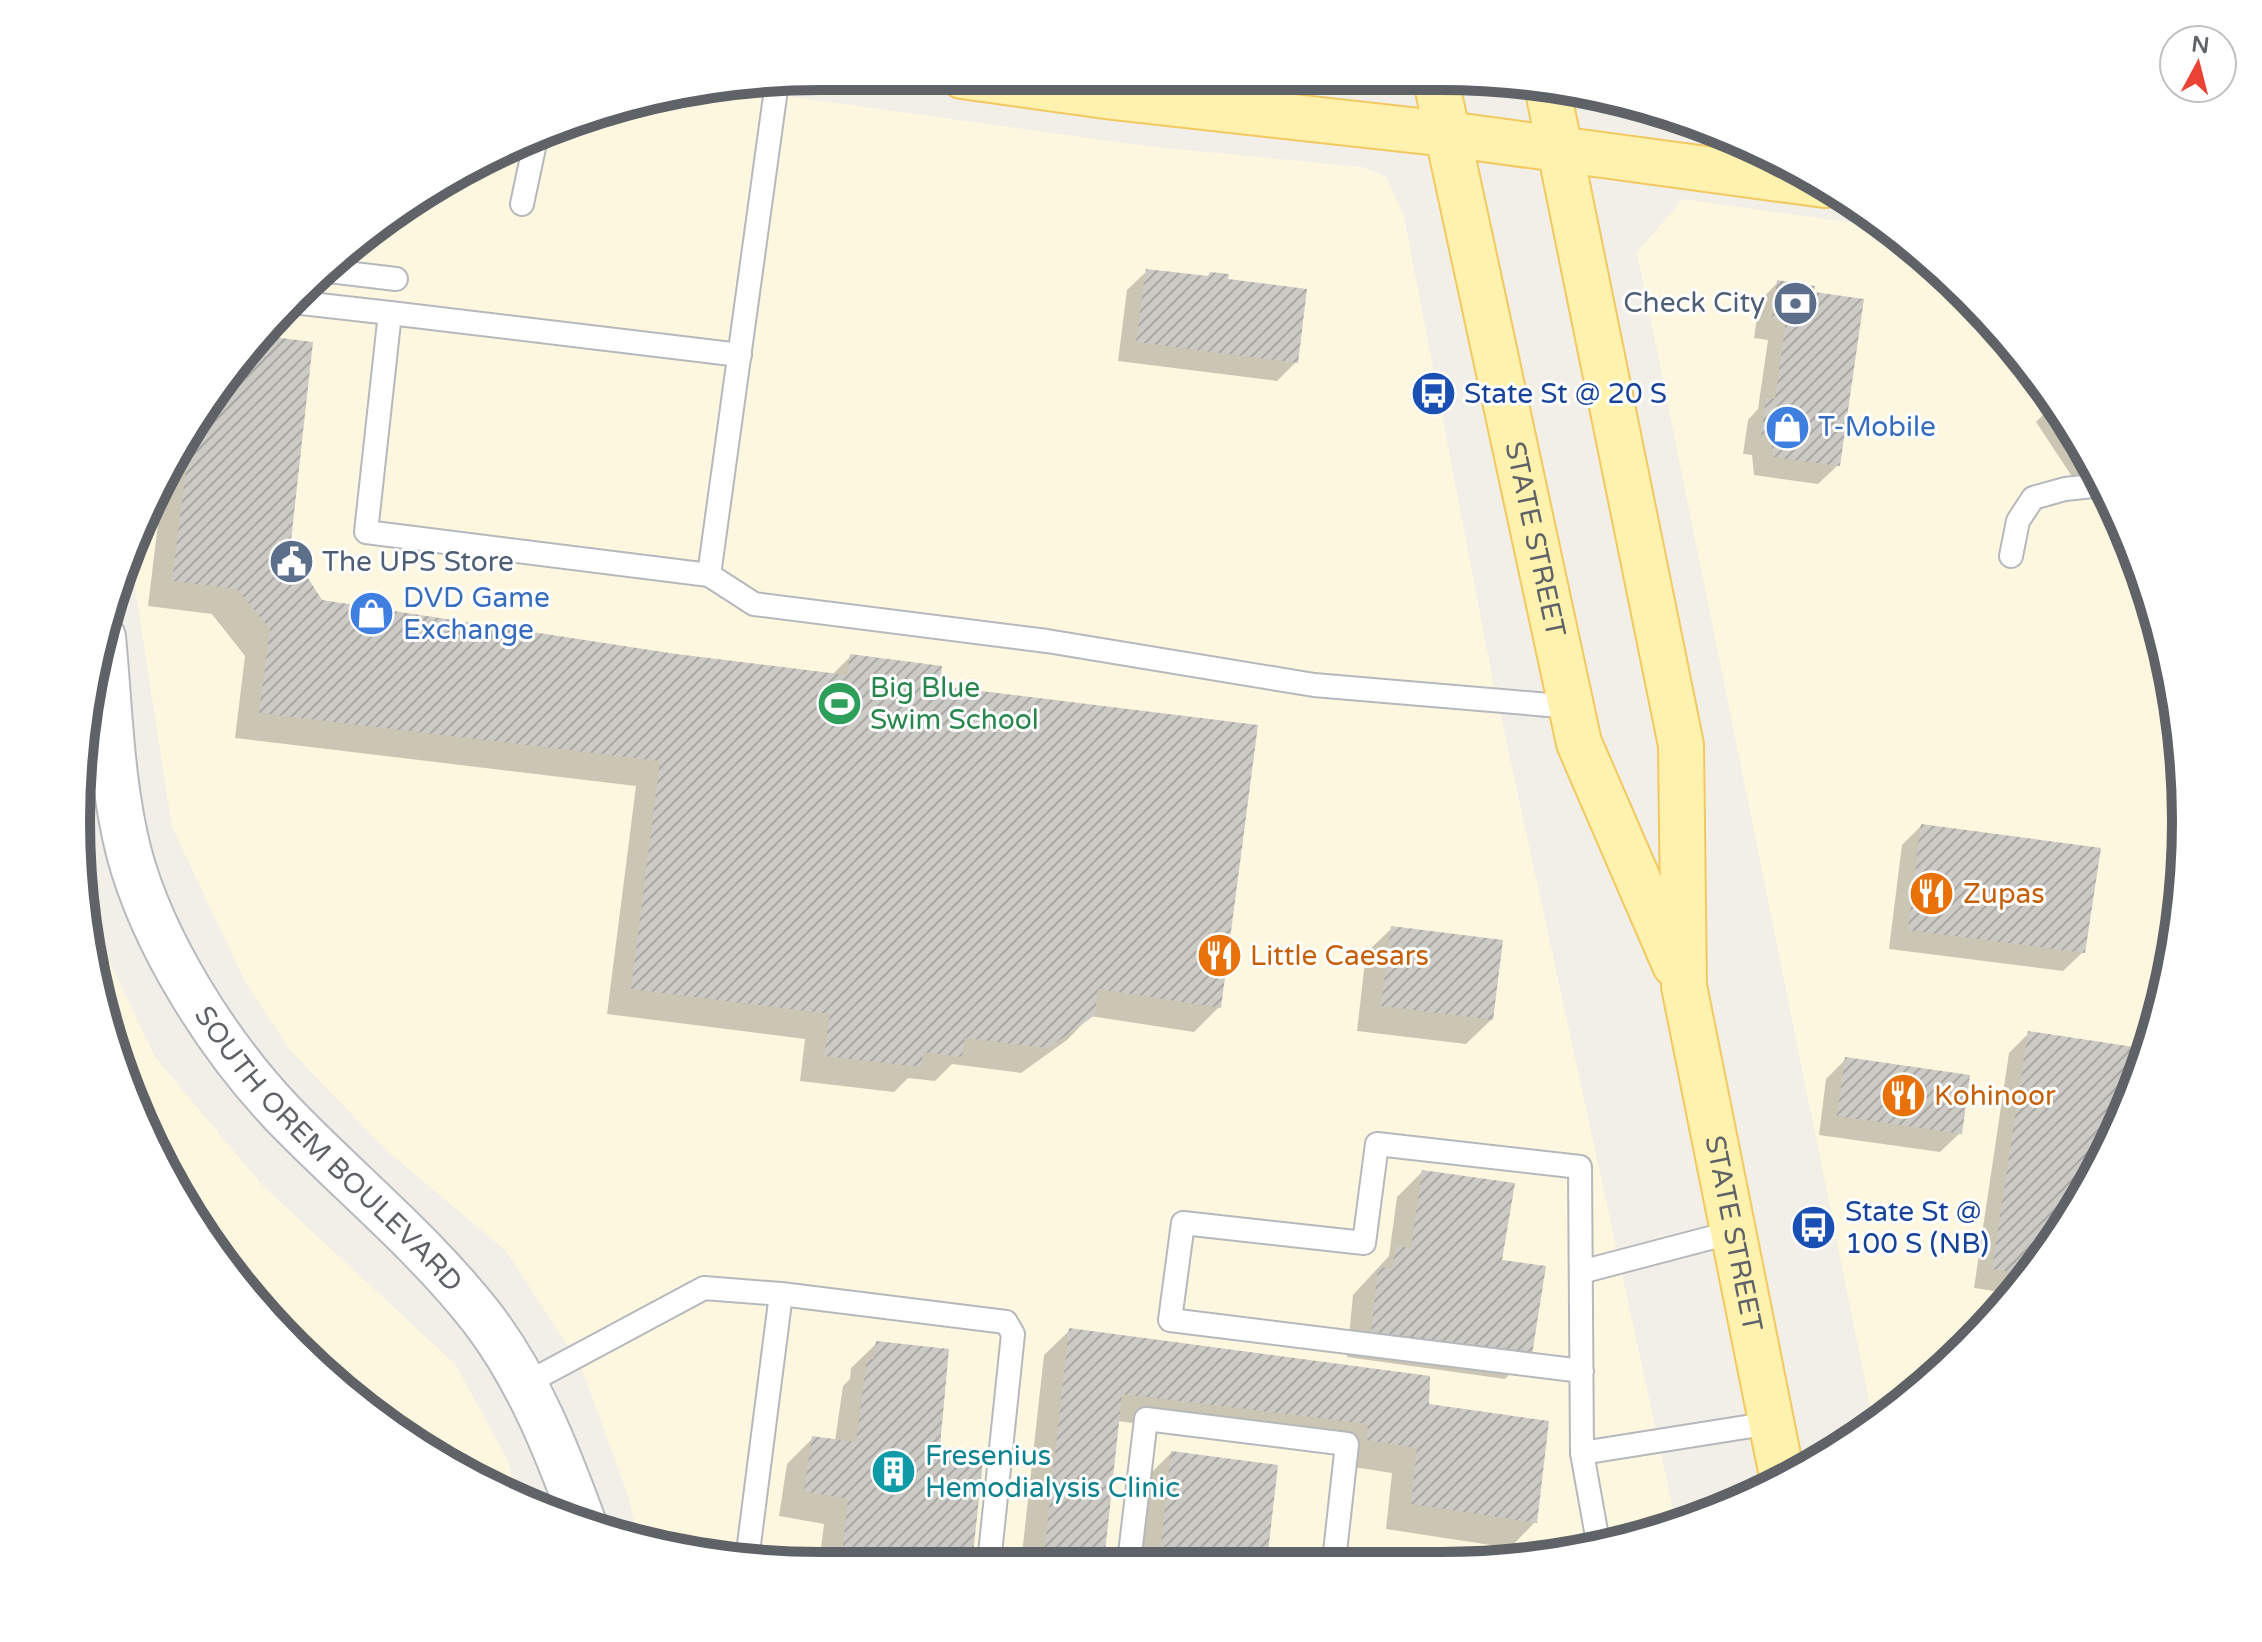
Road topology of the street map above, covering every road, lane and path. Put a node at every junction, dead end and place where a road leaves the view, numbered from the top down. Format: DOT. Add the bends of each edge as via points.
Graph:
graph roads {
  1 [pos="1063,90"];
  2 [pos="1438,90"];
  3 [pos="776,92"];
  4 [pos="1550,98"];
  5 [pos="1447,134"];
  6 [pos="534,149"];
  7 [pos="1560,149"];
  8 [pos="1793,181"];
  9 [pos="522,204"];
  10 [pos="338,272"];
  11 [pos="396,279"];
  12 [pos="305,303"];
  13 [pos="390,313"];
  14 [pos="740,355"];
  15 [pos="2091,486"];
  16 [pos="2011,556"];
  17 [pos="709,575"];
  18 [pos="102,692"];
  19 [pos="1572,707"];
  20 [pos="100,759"];
  21 [pos="1684,986"];
  22 [pos="1733,1232"];
  23 [pos="1581,1272"];
  24 [pos="781,1294"];
  25 [pos="1582,1371"];
  26 [pos="525,1384"];
  27 [pos="1771,1423"];
  28 [pos="1582,1453"];
  29 [pos="1780,1468"];
  30 [pos="579,1510"];
  31 [pos="1597,1535"];
  32 [pos="749,1548"];
  33 [pos="990,1552"];
  34 [pos="1130,1552"];
  35 [pos="1335,1552"];
  1 -- 5 [label="main road"];
  2 -- 5 [label="main road, STATE STREET"];
  3 -- 14 [label="lane"];
  4 -- 7 [label="main road, STATE STREET"];
  5 -- 7 [label="main road"];
  5 -- 19 [label="main road, STATE STREET"];
  6 -- 9 [label="lane"];
  7 -- 8 [label="main road"];
  7 -- 21 [label="main road, STATE STREET" via="1681,745"];
  10 -- 11 [label="lane"];
  12 -- 13 [label="lane"];
  13 -- 14 [label="lane"];
  13 -- 17 [label="lane" via="366,532"];
  14 -- 17 [label="lane"];
  15 -- 16 [label="lane" via="2033,498 2018,521"];
  17 -- 19 [label="lane" via="754,604 1047,641 1314,685"];
  18 -- 20 [label="street, SOUTH OREM BOULEVARD"];
  19 -- 21 [label="main road, STATE STREET" via="1579,743"];
  20 -- 26 [label="street, SOUTH OREM BOULEVARD" via="156,922 230,1051 279,1110 436,1266 482,1319"];
  21 -- 22 [label="main road, STATE STREET"];
  22 -- 23 [label="lane"];
  22 -- 27 [label="main road, STATE STREET"];
  23 -- 25 [label="lane"];
  23 -- 25 [label="lane" via="1580,1167 1377,1144 1364,1243 1183,1223 1170,1320"];
  24 -- 26 [label="lane" via="714,1287 690,1293"];
  24 -- 32 [label="lane"];
  24 -- 33 [label="lane" via="1006,1322 1012,1328"];
  25 -- 28 [label="lane"];
  26 -- 30 [label="street, SOUTH OREM BOULEVARD" via="556,1445"];
  27 -- 28 [label="lane"];
  27 -- 29 [label="main road, STATE STREET"];
  28 -- 31 [label="lane"];
  34 -- 35 [label="lane" via="1146,1419 1347,1444"];
}
